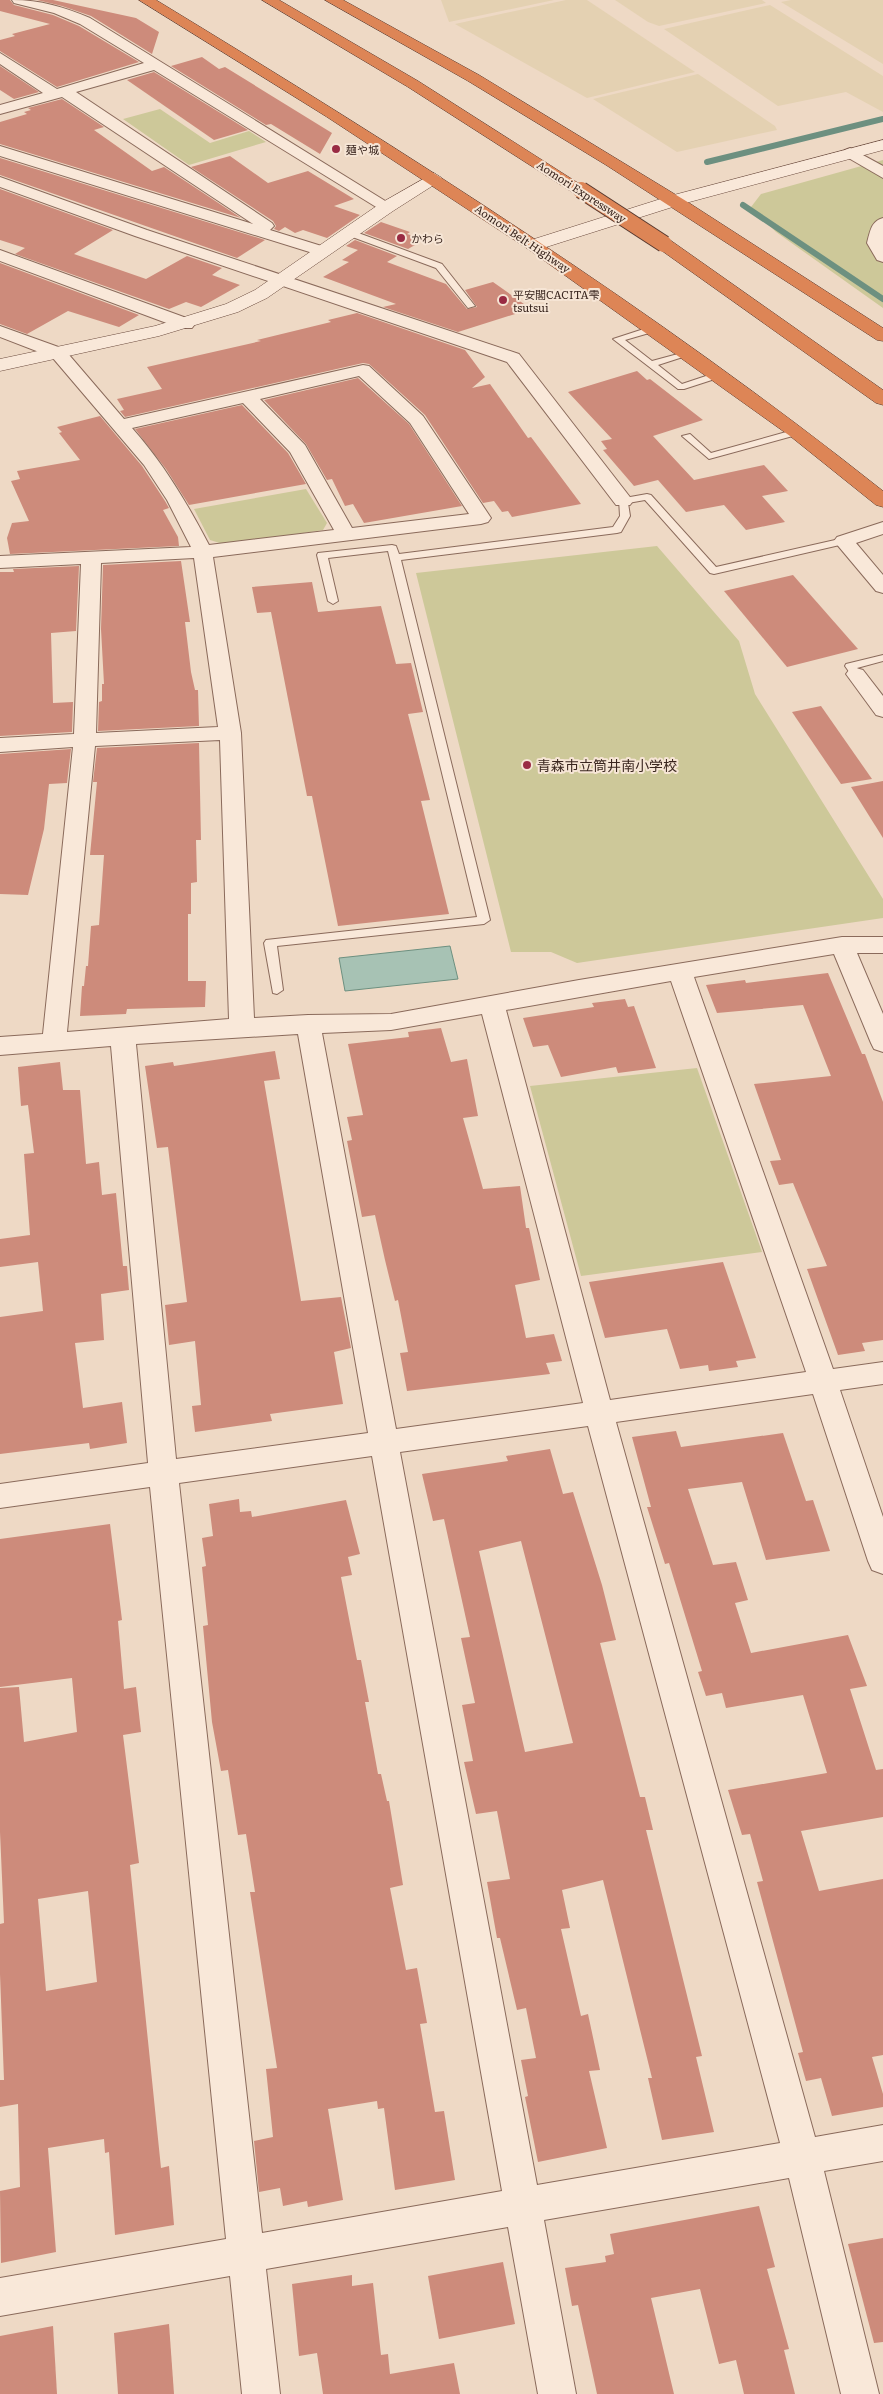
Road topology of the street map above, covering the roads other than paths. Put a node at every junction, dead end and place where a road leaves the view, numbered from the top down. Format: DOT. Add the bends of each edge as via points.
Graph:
graph roads {
  1 [pos="19,0"];
  2 [pos="146,0"];
  3 [pos="269,0"];
  4 [pos="332,0"];
  5 [pos="0,56"];
  6 [pos="157,64"];
  7 [pos="61,93"];
  8 [pos="0,110"];
  9 [pos="883,145"];
  10 [pos="0,151"];
  11 [pos="850,153"];
  12 [pos="883,173"];
  13 [pos="434,178"];
  14 [pos="0,182"];
  15 [pos="676,200"];
  16 [pos="387,207"];
  17 [pos="883,223"];
  18 [pos="350,232"];
  19 [pos="287,240"];
  20 [pos="534,245"];
  21 [pos="322,251"];
  22 [pos="0,255"];
  23 [pos="883,257"];
  24 [pos="283,280"];
  25 [pos="471,306"];
  26 [pos="186,324"];
  27 [pos="653,329"];
  28 [pos="0,332"];
  29 [pos="883,336"];
  30 [pos="58,353"];
  31 [pos="686,353"];
  32 [pos="651,364"];
  33 [pos="0,365"];
  34 [pos="718,376"];
  35 [pos="248,397"];
  36 [pos="883,399"];
  37 [pos="121,425"];
  38 [pos="797,432"];
  39 [pos="687,436"];
  40 [pos="623,501"];
  41 [pos="883,501"];
  42 [pos="883,528"];
  43 [pos="346,534"];
  44 [pos="844,541"];
  45 [pos="203,552"];
  46 [pos="395,558"];
  47 [pos="91,559"];
  48 [pos="0,562"];
  49 [pos="883,587"];
  50 [pos="333,601"];
  51 [pos="883,658"];
  52 [pos="856,674"];
  53 [pos="883,711"];
  54 [pos="230,733"];
  55 [pos="85,740"];
  56 [pos="0,745"];
  57 [pos="842,945"];
  58 [pos="883,946"];
  59 [pos="680,972"];
  60 [pos="276,990"];
  61 [pos="492,1004"];
  62 [pos="308,1023"];
  63 [pos="242,1027"];
  64 [pos="123,1037"];
  65 [pos="54,1042"];
  66 [pos="883,1043"];
  67 [pos="0,1046"];
  68 [pos="883,1373"];
  69 [pos="823,1381"];
  70 [pos="599,1412"];
  71 [pos="384,1442"];
  72 [pos="163,1473"];
  73 [pos="0,1496"];
  74 [pos="883,1561"];
  75 [pos="883,2143"];
  76 [pos="802,2157"];
  77 [pos="525,2206"];
  78 [pos="248,2254"];
  79 [pos="0,2297"];
  80 [pos="261,2394"];
  81 [pos="558,2394"];
  82 [pos="860,2394"];
  1 -- 6 [label="street" via="59,10 85,21"];
  2 -- 13 [label="highway, Aomori Belt Highway"];
  3 -- 36 [label="highway, Aomori Expressway, bridge" via="413,84 581,190 664,244"];
  4 -- 15 [label="highway" via="445,61"];
  5 -- 7 [label="street"];
  6 -- 7 [label="street"];
  6 -- 16 [label="street"];
  7 -- 8 [label="street"];
  7 -- 19 [label="street"];
  9 -- 11 [label="street"];
  10 -- 19 [label="street"];
  11 -- 12 [label="street"];
  11 -- 15 [label="street"];
  13 -- 16 [label="street"];
  13 -- 20 [label="highway, Aomori Belt Highway"];
  14 -- 24 [label="street"];
  15 -- 20 [label="street"];
  15 -- 29 [label="highway"];
  16 -- 18 [label="street"];
  17 -- 23 [label="street" via="875,243"];
  18 -- 21 [label="street"];
  18 -- 25 [label="lane" via="439,266"];
  19 -- 21 [label="street"];
  20 -- 27 [label="highway, Aomori Belt Highway"];
  21 -- 24 [label="street"];
  22 -- 26 [label="street"];
  24 -- 26 [label="street" via="232,308"];
  24 -- 40 [label="street" via="513,358"];
  26 -- 30 [label="street"];
  27 -- 31 [label="highway, Aomori Belt Highway"];
  27 -- 32 [label="lane" via="618,339"];
  28 -- 30 [label="street"];
  30 -- 33 [label="street"];
  30 -- 37 [label="street"];
  31 -- 32 [label="lane"];
  31 -- 34 [label="highway, Aomori Belt Highway"];
  32 -- 34 [label="lane" via="681,387"];
  34 -- 38 [label="highway, Aomori Belt Highway"];
  35 -- 37 [label="street"];
  35 -- 43 [label="street" via="298,448"];
  35 -- 43 [label="street" via="363,370 417,420 481,518"];
  37 -- 45 [label="street" via="152,462"];
  38 -- 39 [label="lane" via="709,456"];
  38 -- 41 [label="highway, Aomori Belt Highway"];
  40 -- 44 [label="lane" via="646,497 714,571"];
  40 -- 46 [label="lane" via="625,516 617,530"];
  42 -- 44 [label="street"];
  43 -- 45 [label="street"];
  44 -- 49 [label="street"];
  45 -- 47 [label="street"];
  45 -- 54 [label="street"];
  46 -- 50 [label="lane" via="392,548 322,555"];
  46 -- 60 [label="lane" via="484,920 270,943"];
  47 -- 48 [label="street"];
  47 -- 55 [label="street"];
  51 -- 52 [label="lane" via="850,666"];
  52 -- 53 [label="street"];
  54 -- 55 [label="street"];
  54 -- 63 [label="street"];
  55 -- 56 [label="street"];
  55 -- 65 [label="street"];
  57 -- 58 [label="street"];
  57 -- 59 [label="street"];
  57 -- 66 [label="street"];
  59 -- 61 [label="street"];
  59 -- 69 [label="street"];
  61 -- 62 [label="street" via="391,1022"];
  61 -- 70 [label="street"];
  62 -- 63 [label="street"];
  62 -- 71 [label="street"];
  63 -- 64 [label="street"];
  64 -- 65 [label="street"];
  64 -- 72 [label="street"];
  65 -- 67 [label="street"];
  68 -- 69 [label="street"];
  69 -- 70 [label="street"];
  69 -- 74 [label="street"];
  70 -- 71 [label="street"];
  70 -- 76 [label="street"];
  71 -- 72 [label="street"];
  71 -- 77 [label="street"];
  72 -- 73 [label="street"];
  72 -- 78 [label="street"];
  75 -- 76 [label="street"];
  76 -- 77 [label="street"];
  76 -- 82 [label="street"];
  77 -- 78 [label="street"];
  77 -- 81 [label="street"];
  78 -- 79 [label="street"];
  78 -- 80 [label="street"];
}
